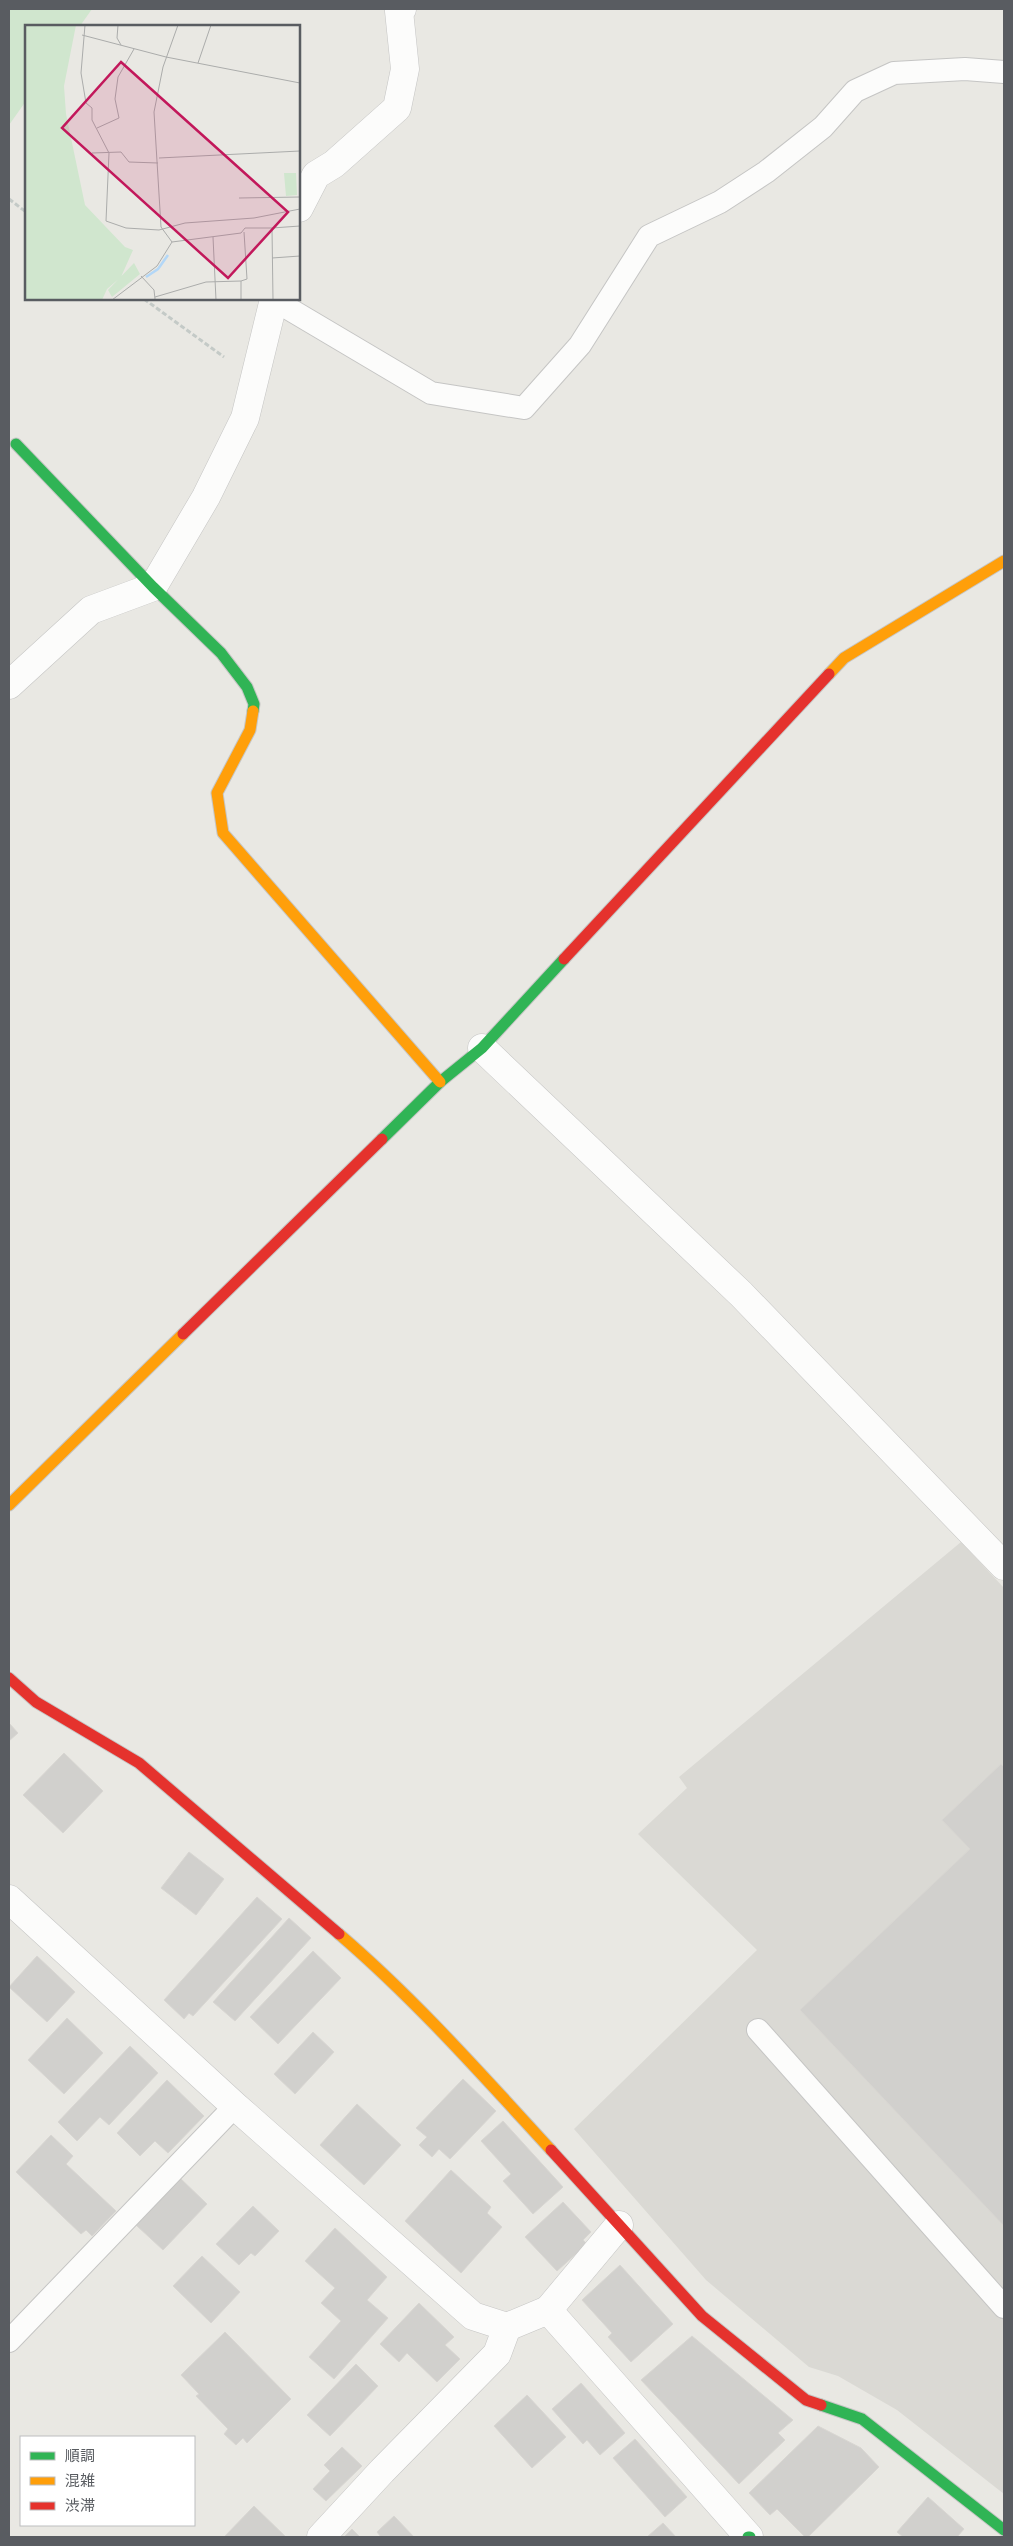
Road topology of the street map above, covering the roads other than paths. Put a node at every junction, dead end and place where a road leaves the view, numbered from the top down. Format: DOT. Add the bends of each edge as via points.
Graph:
graph roads {
  1 [pos="402,9"];
  2 [pos="1004,72"];
  3 [pos="300,206"];
  4 [pos="274,300"];
  5 [pos="16,444"];
  6 [pos="1004,561"];
  7 [pos="153,587"];
  8 [pos="9,685"];
  9 [pos="482,1048"];
  10 [pos="440,1082"];
  11 [pos="9,1504"];
  12 [pos="1004,1566"];
  13 [pos="9,1678"];
  14 [pos="9,1899"];
  15 [pos="758,2030"];
  16 [pos="235,2106"];
  17 [pos="619,2225"];
  18 [pos="1004,2307"];
  19 [pos="548,2310"];
  20 [pos="508,2327"];
  21 [pos="9,2341"];
  22 [pos="1004,2530"];
  23 [pos="321,2537"];
  24 [pos="749,2537"];
  1 -- 3 [label="street" via="399,11 405,69 397,108 316,176"];
  2 -- 4 [label="lane" via="965,69 894,73 854,91 823,127 766,172 720,202 649,236 580,345 524,408 431,393"];
  4 -- 7 [label="street" via="245,418 206,497"];
  5 -- 7 [label="street"];
  6 -- 9 [label="street" via="844,658"];
  7 -- 8 [label="street" via="91,610"];
  7 -- 10 [label="street" via="221,654 247,687 254,704 250,730 217,793 223,833"];
  9 -- 10 [label="street"];
  9 -- 12 [label="street" via="740,1294"];
  10 -- 11 [label="street"];
  13 -- 17 [label="street" via="36,1702 139,1763 371,1962 457,2047"];
  14 -- 16 [label="street"];
  15 -- 18 [label="lane"];
  16 -- 20 [label="street" via="473,2316"];
  16 -- 21 [label="lane"];
  17 -- 19 [label="street"];
  17 -- 22 [label="street" via="702,2316 806,2400 862,2419"];
  19 -- 20 [label="street"];
  19 -- 24 [label="street"];
  20 -- 23 [label="street" via="497,2354"];
}
